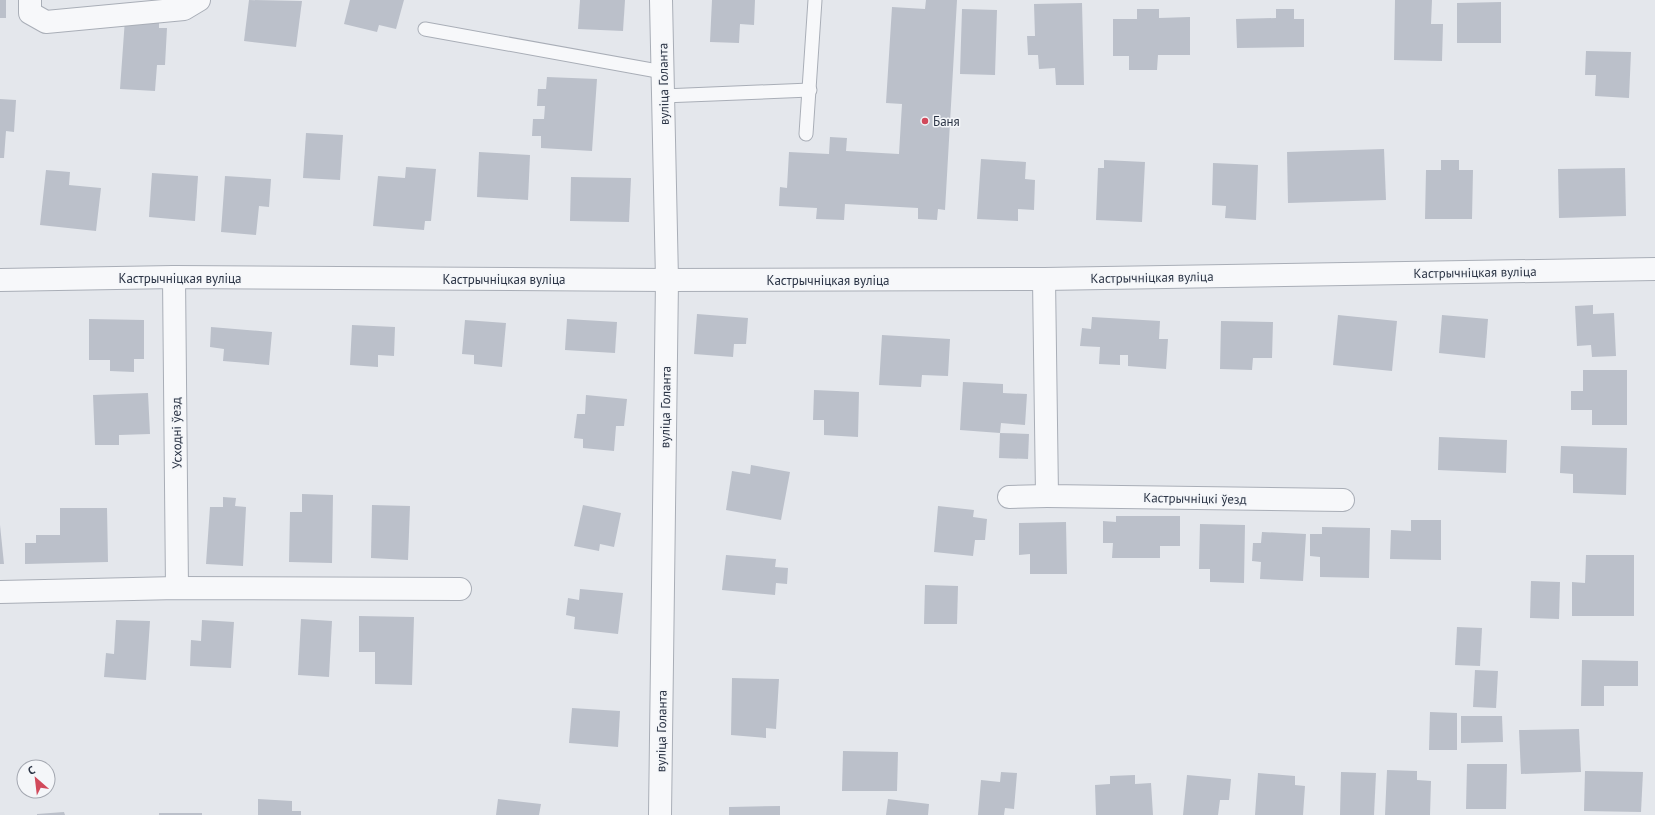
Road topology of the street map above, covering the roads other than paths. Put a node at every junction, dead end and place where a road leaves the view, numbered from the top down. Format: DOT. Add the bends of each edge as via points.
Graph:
graph roads {
  1 [pos="30,0"];
  2 [pos="199,0"];
  3 [pos="661,0"];
  4 [pos="815,0"];
  5 [pos="425,29"];
  6 [pos="663,72"];
  7 [pos="810,90"];
  8 [pos="663,96"];
  9 [pos="806,134"];
  10 [pos="1655,269"];
  11 [pos="174,277"];
  12 [pos="1044,279"];
  13 [pos="0,280"];
  14 [pos="667,280"];
  15 [pos="1047,496"];
  16 [pos="1009,497"];
  17 [pos="1343,500"];
  18 [pos="177,588"];
  19 [pos="460,589"];
  20 [pos="0,592"];
  21 [pos="660,815"];
  1 -- 2 [label="street" via="30,13 46,22 184,8"];
  3 -- 6 [label="street, вуліца Голанта"];
  4 -- 7 [label="lane"];
  5 -- 6 [label="lane"];
  6 -- 8 [label="street, вуліца Голанта"];
  7 -- 8 [label="lane"];
  7 -- 9 [label="lane"];
  8 -- 14 [label="street, вуліца Голанта"];
  10 -- 12 [label="street, Кастрычніцкая вуліца"];
  11 -- 13 [label="street, Кастрычніцкая вуліца"];
  11 -- 14 [label="street, Кастрычніцкая вуліца"];
  11 -- 18 [label="street, Усходні ўезд"];
  12 -- 14 [label="street, Кастрычніцкая вуліца"];
  12 -- 15 [label="street"];
  14 -- 21 [label="street, вуліца Голанта"];
  15 -- 16 [label="street, Кастрычніцкі ўезд"];
  15 -- 17 [label="street, Кастрычніцкі ўезд"];
  18 -- 19 [label="street"];
  18 -- 20 [label="street"];
}
